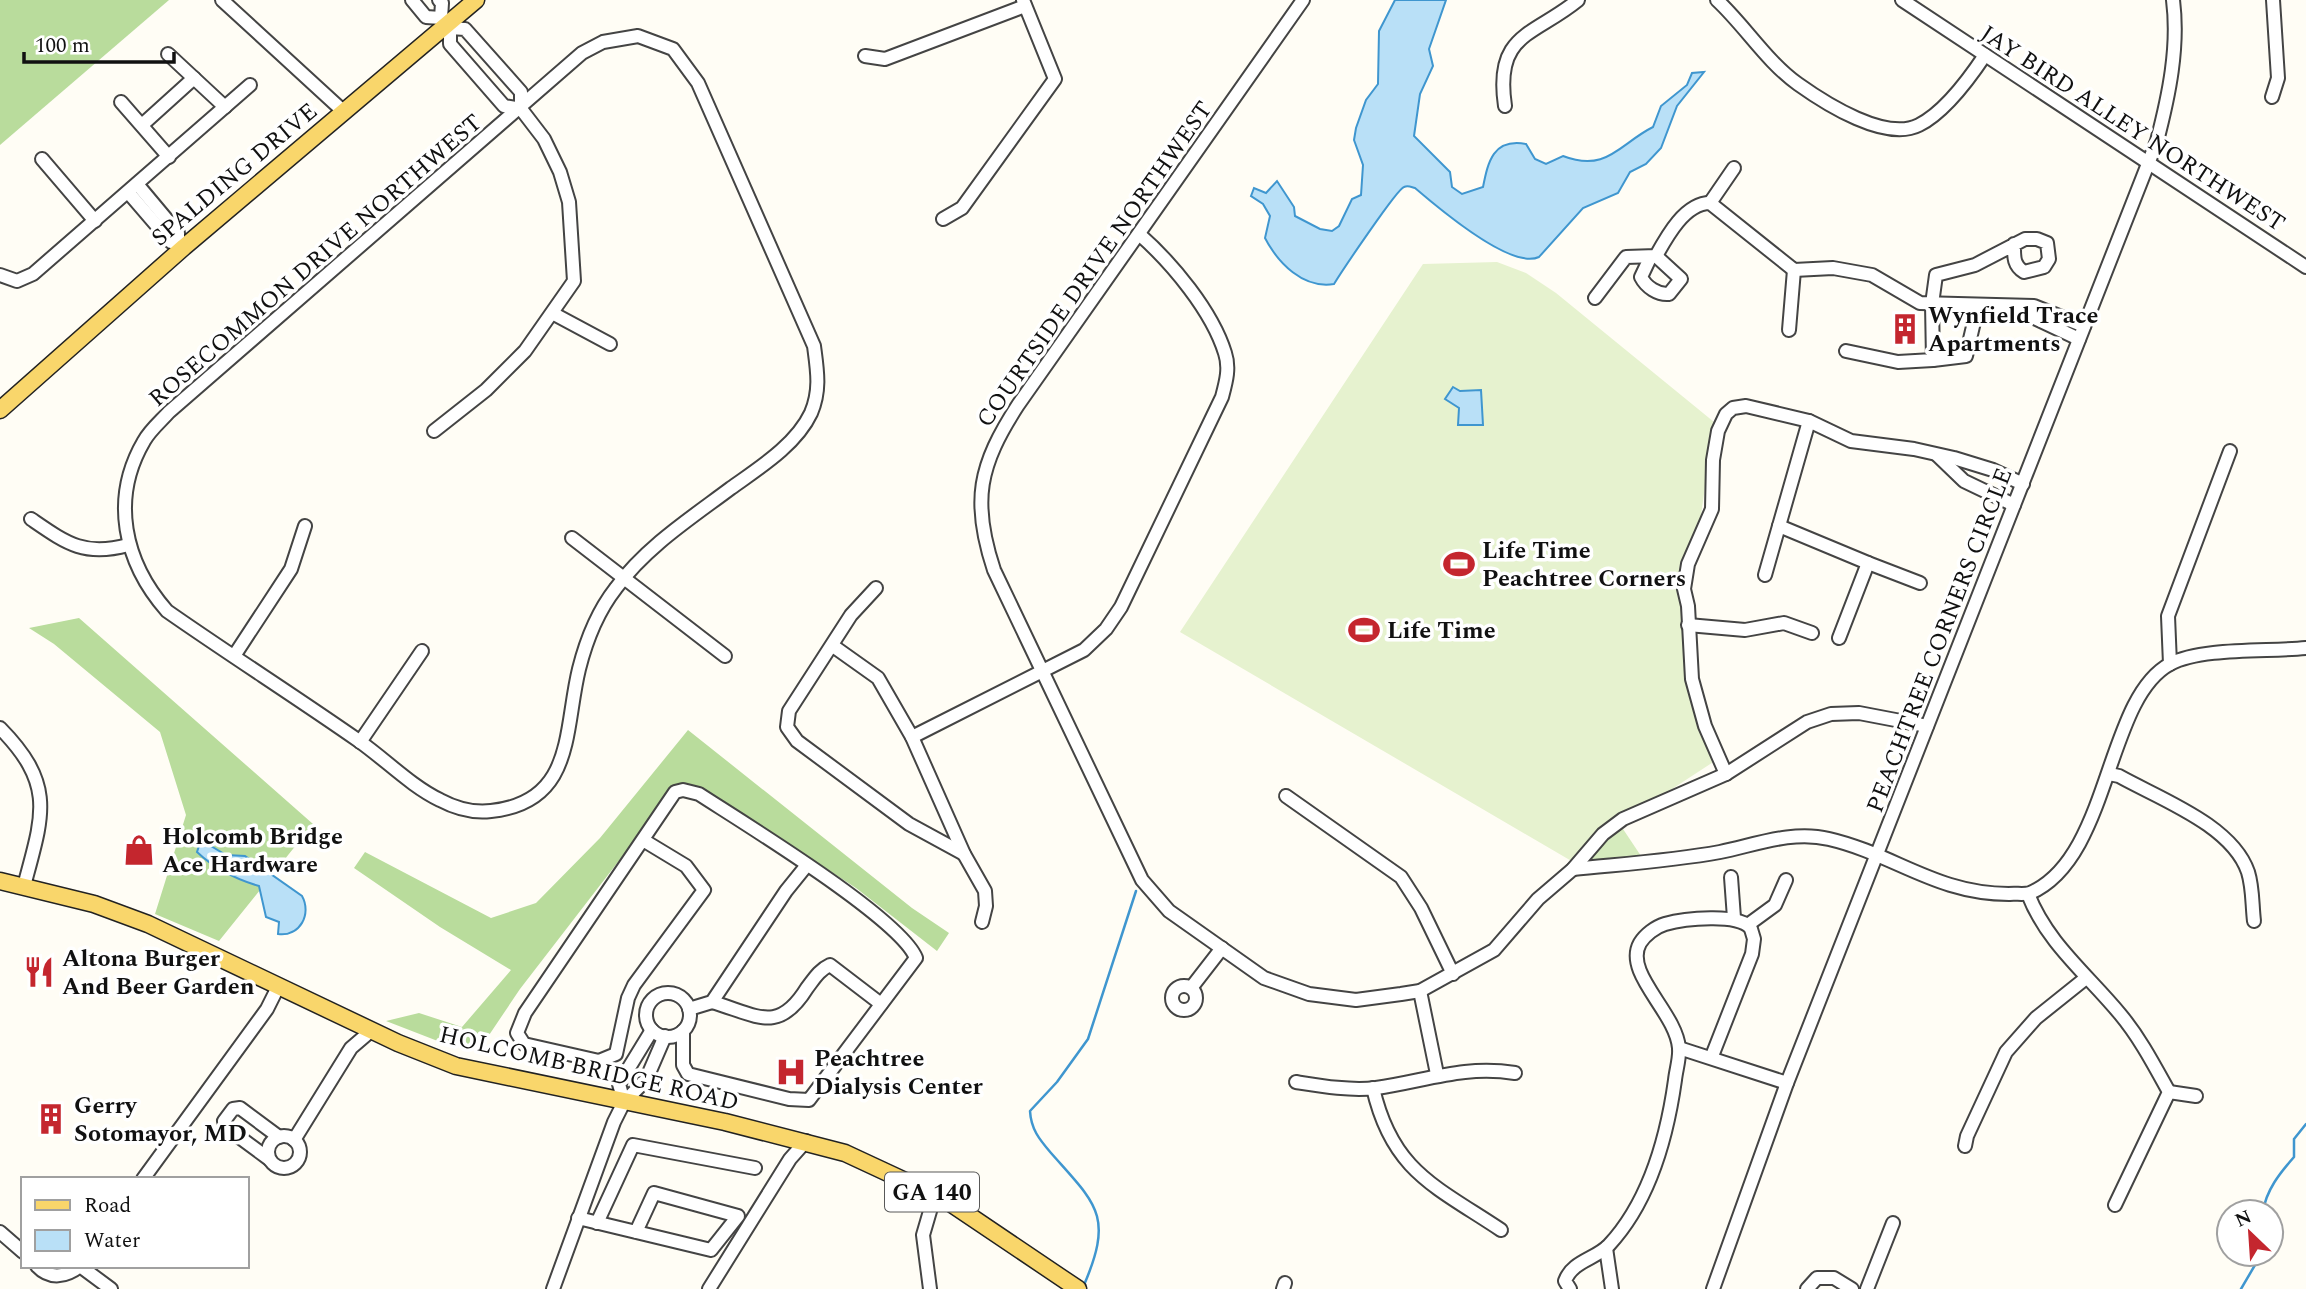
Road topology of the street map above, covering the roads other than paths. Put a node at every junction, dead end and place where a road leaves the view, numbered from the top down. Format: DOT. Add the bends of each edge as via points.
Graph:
graph roads {
  1 [pos="222,0"];
  2 [pos="412,0"];
  3 [pos="439,0"];
  4 [pos="476,0"];
  5 [pos="1303,0"];
  6 [pos="1578,0"];
  7 [pos="1717,0"];
  8 [pos="1902,0"];
  9 [pos="2173,0"];
  10 [pos="2273,0"];
  11 [pos="1024,3"];
  12 [pos="445,23"];
  13 [pos="168,54"];
  14 [pos="865,55"];
  15 [pos="1985,55"];
  16 [pos="491,59"];
  17 [pos="475,74"];
  18 [pos="194,78"];
  19 [pos="250,85"];
  20 [pos="2272,97"];
  21 [pos="121,102"];
  22 [pos="1505,106"];
  23 [pos="225,107"];
  24 [pos="521,109"];
  25 [pos="343,111"];
  26 [pos="142,125"];
  27 [pos="169,157"];
  28 [pos="42,159"];
  29 [pos="2148,161"];
  30 [pos="1734,168"];
  31 [pos="133,188"];
  32 [pos="1710,203"];
  33 [pos="943,219"];
  34 [pos="95,221"];
  35 [pos="1139,234"];
  36 [pos="181,244"];
  37 [pos="2014,244"];
  38 [pos="2306,267"];
  39 [pos="1794,270"];
  40 [pos="0,275"];
  41 [pos="1595,298"];
  42 [pos="1931,304"];
  43 [pos="1978,305"];
  44 [pos="2018,306"];
  45 [pos="554,314"];
  46 [pos="2084,326"];
  47 [pos="1788,330"];
  48 [pos="2079,339"];
  49 [pos="610,344"];
  50 [pos="1846,351"];
  51 [pos="1933,360"];
  52 [pos="0,408"];
  53 [pos="1808,421"];
  54 [pos="434,431"];
  55 [pos="2231,451"];
  56 [pos="1937,455"];
  57 [pos="2023,484"];
  58 [pos="2014,506"];
  59 [pos="31,519"];
  60 [pos="305,526"];
  61 [pos="1779,526"];
  62 [pos="572,538"];
  63 [pos="128,545"];
  64 [pos="1868,563"];
  65 [pos="1765,575"];
  66 [pos="623,580"];
  67 [pos="1920,583"];
  68 [pos="876,589"];
  69 [pos="1688,625"];
  70 [pos="1812,634"];
  71 [pos="1839,638"];
  72 [pos="833,646"];
  73 [pos="2306,648"];
  74 [pos="422,651"];
  75 [pos="234,656"];
  76 [pos="726,656"];
  77 [pos="2170,664"];
  78 [pos="1042,672"];
  79 [pos="1927,726"];
  80 [pos="0,727"];
  81 [pos="912,737"];
  82 [pos="360,742"];
  83 [pos="1726,774"];
  84 [pos="2109,774"];
  85 [pos="1286,796"];
  86 [pos="643,840"];
  87 [pos="964,854"];
  88 [pos="1878,855"];
  89 [pos="807,865"];
  90 [pos="1573,869"];
  91 [pos="1731,877"];
  92 [pos="1786,880"];
  93 [pos="0,881"];
  94 [pos="24,886"];
  95 [pos="2028,894"];
  96 [pos="1734,918"];
  97 [pos="2254,921"];
  98 [pos="982,922"];
  99 [pos="1749,924"];
  100 [pos="1222,948"];
  101 [pos="1453,974"];
  102 [pos="2086,978"];
  103 [pos="634,985"];
  104 [pos="278,986"];
  105 [pos="1191,988"];
  106 [pos="1420,991"];
  107 [pos="655,997"];
  108 [pos="712,1002"];
  109 [pos="881,1004"];
  110 [pos="689,1009"];
  111 [pos="372,1030"];
  112 [pos="652,1030"];
  113 [pos="683,1031"];
  114 [pos="666,1037"];
  115 [pos="1679,1048"];
  116 [pos="1712,1056"];
  117 [pos="1515,1073"];
  118 [pos="1437,1074"];
  119 [pos="1296,1082"];
  120 [pos="1787,1083"];
  121 [pos="1373,1088"];
  122 [pos="2169,1092"];
  123 [pos="2196,1096"];
  124 [pos="624,1102"];
  125 [pos="279,1137"];
  126 [pos="294,1140"];
  127 [pos="806,1141"];
  128 [pos="1965,1146"];
  129 [pos="269,1159"];
  130 [pos="755,1168"];
  131 [pos="144,1177"];
  132 [pos="935,1194"];
  133 [pos="2115,1205"];
  134 [pos="578,1218"];
  135 [pos="597,1223"];
  136 [pos="1893,1223"];
  137 [pos="1501,1230"];
  138 [pos="0,1232"];
  139 [pos="636,1232"];
  140 [pos="1606,1248"];
  141 [pos="21,1250"];
  142 [pos="39,1268"];
  143 [pos="76,1268"];
  144 [pos="83,1268"];
  145 [pos="111,1289"];
  146 [pos="553,1289"];
  147 [pos="709,1289"];
  148 [pos="930,1289"];
  149 [pos="1078,1289"];
  150 [pos="1570,1289"];
  151 [pos="1612,1289"];
  152 [pos="1713,1289"];
  153 [pos="1807,1289"];
  154 [pos="1852,1289"];
  155 [pos="1867,1289"];
  1 -- 25 [label="street"];
  2 -- 12 [label="street" via="426,17"];
  3 -- 12 [label="street"];
  4 -- 12 [label="main road, SPALDING DRIVE"];
  5 -- 35 [label="street, COURTSIDE DRIVE NORTHWEST"];
  6 -- 22 [label="street" via="1529,30 1512,47 1501,82"];
  7 -- 15 [label="street" via="1798,85 1882,130 1920,125"];
  8 -- 15 [label="street, JAY BIRD ALLEY NORTHWEST"];
  9 -- 29 [label="street, PEACHTREE CORNERS CIRCLE" via="2175,37 2166,107"];
  10 -- 20 [label="street" via="2278,78"];
  11 -- 14 [label="street" via="886,59"];
  11 -- 33 [label="street" via="1055,79 962,208"];
  12 -- 16 [label="street" via="465,29"];
  12 -- 17 [label="street" via="450,44"];
  12 -- 25 [label="main road, SPALDING DRIVE"];
  13 -- 18 [label="street"];
  15 -- 29 [label="street, JAY BIRD ALLEY NORTHWEST"];
  16 -- 17 [label="street"];
  16 -- 24 [label="street" via="521,92"];
  17 -- 24 [label="street" via="504,106"];
  18 -- 23 [label="street"];
  18 -- 26 [label="street"];
  19 -- 23 [label="street"];
  21 -- 26 [label="street"];
  23 -- 27 [label="street"];
  24 -- 45 [label="street" via="549,150 569,202 575,281"];
  24 -- 63 [label="street, ROSECOMMON DRIVE NORTHWEST" via="169,412 145,439 128,484 123,512"];
  24 -- 66 [label="street, ROSECOMMON DRIVE NORTHWEST" via="582,53 603,42 638,36 673,49 698,83 814,346 819,384 811,413 799,432 658,544"];
  25 -- 36 [label="main road, SPALDING DRIVE"];
  26 -- 27 [label="street"];
  27 -- 31 [label="street"];
  28 -- 34 [label="street"];
  29 -- 38 [label="street, JAY BIRD ALLEY NORTHWEST"];
  29 -- 46 [label="street, PEACHTREE CORNERS CIRCLE"];
  30 -- 32 [label="street"];
  31 -- 34 [label="street"];
  31 -- 36 [label="street, SPALDING DRIVE" via="171,242"];
  32 -- 39 [label="street"];
  32 -- 41 [label="street" via="1688,209 1653,257 1626,257"];
  34 -- 40 [label="street" via="33,274 17,281"];
  35 -- 78 [label="street, COURTSIDE DRIVE NORTHWEST" via="995,440 984,472 980,505 984,539"];
  35 -- 78 [label="street" via="1169,260 1226,355 1223,397 1121,607 1084,650"];
  36 -- 52 [label="main road, SPALDING DRIVE"];
  37 -- 42 [label="street" via="1975,265 1936,275"];
  39 -- 42 [label="street" via="1833,268 1872,275 1920,303"];
  39 -- 47 [label="street"];
  42 -- 43 [label="street"];
  42 -- 51 [label="street"];
  43 -- 44 [label="street"];
  43 -- 51 [label="street" via="1966,356"];
  44 -- 46 [label="street" via="2034,306"];
  44 -- 48 [label="street"];
  45 -- 49 [label="street"];
  45 -- 54 [label="street" via="486,390"];
  46 -- 48 [label="street, PEACHTREE CORNERS CIRCLE"];
  48 -- 57 [label="street, PEACHTREE CORNERS CIRCLE"];
  50 -- 51 [label="street" via="1898,362"];
  53 -- 56 [label="street" via="1851,441"];
  53 -- 61 [label="street"];
  53 -- 69 [label="street" via="1733,408 1718,431 1712,509 1689,564 1684,589"];
  55 -- 77 [label="street" via="2168,617"];
  56 -- 57 [label="street"];
  56 -- 58 [label="street" via="1964,481"];
  57 -- 58 [label="street, PEACHTREE CORNERS CIRCLE"];
  58 -- 79 [label="street, PEACHTREE CORNERS CIRCLE"];
  59 -- 63 [label="street" via="69,544 89,551"];
  60 -- 75 [label="street" via="291,569"];
  61 -- 64 [label="street"];
  61 -- 65 [label="street"];
  62 -- 66 [label="street"];
  63 -- 75 [label="street, ROSECOMMON DRIVE NORTHWEST" via="148,589 167,611"];
  64 -- 67 [label="street"];
  64 -- 71 [label="street"];
  66 -- 76 [label="street"];
  66 -- 82 [label="street, ROSECOMMON DRIVE NORTHWEST" via="595,623 586,647 558,769 550,784 533,796 490,811 457,808 436,799"];
  68 -- 72 [label="street" via="851,615"];
  69 -- 70 [label="street" via="1752,628 1784,623"];
  69 -- 83 [label="street" via="1692,679 1705,726"];
  72 -- 81 [label="street" via="878,678"];
  72 -- 87 [label="street" via="789,711 787,727 797,741 909,824"];
  73 -- 77 [label="street" via="2211,654"];
  74 -- 82 [label="street"];
  75 -- 82 [label="street, ROSECOMMON DRIVE NORTHWEST"];
  77 -- 84 [label="street" via="2137,700"];
  78 -- 81 [label="street"];
  78 -- 100 [label="street, COURTSIDE DRIVE NORTHWEST" via="1142,880 1163,906"];
  79 -- 83 [label="street, COURTSIDE DRIVE NORTHWEST" via="1859,713 1831,714 1807,723"];
  79 -- 88 [label="street, PEACHTREE CORNERS CIRCLE"];
  80 -- 94 [label="street" via="22,750 42,792 36,844"];
  81 -- 87 [label="street"];
  83 -- 90 [label="street, COURTSIDE DRIVE NORTHWEST" via="1623,819 1603,834"];
  84 -- 95 [label="street" via="2079,843 2059,872"];
  84 -- 97 [label="street" via="2213,827 2232,845 2248,872"];
  85 -- 101 [label="street" via="1401,877"];
  86 -- 89 [label="street" via="675,792 683,790 699,794"];
  86 -- 103 [label="street" via="686,866 704,890"];
  86 -- 103 [label="street" via="525,1013 519,1040 599,1061 616,1054"];
  87 -- 98 [label="street" via="985,891"];
  88 -- 90 [label="street" via="1836,840 1800,837 1720,852"];
  88 -- 95 [label="street" via="1954,887"];
  88 -- 120 [label="street, PEACHTREE CORNERS CIRCLE"];
  89 -- 108 [label="street"];
  89 -- 109 [label="street" via="879,918 913,951 916,958"];
  90 -- 101 [label="street, COURTSIDE DRIVE NORTHWEST" via="1538,899 1494,950"];
  91 -- 96 [label="street"];
  92 -- 99 [label="street" via="1775,905"];
  93 -- 94 [label="main road, HOLCOMB BRIDGE ROAD / GA 140"];
  94 -- 104 [label="main road, HOLCOMB BRIDGE ROAD / GA 140" via="148,924"];
  95 -- 102 [label="street" via="2051,940"];
  96 -- 99 [label="street"];
  96 -- 115 [label="street" via="1664,924 1637,948 1635,963 1665,1009"];
  99 -- 116 [label="street" via="1752,954"];
  100 -- 105 [label="street"];
  100 -- 106 [label="street, COURTSIDE DRIVE NORTHWEST" via="1264,978 1309,994 1356,1000"];
  101 -- 106 [label="street, COURTSIDE DRIVE NORTHWEST"];
  102 -- 122 [label="street" via="2122,1016"];
  102 -- 128 [label="street" via="2036,1018 2006,1052"];
  103 -- 107 [label="street"];
  104 -- 111 [label="main road, HOLCOMB BRIDGE ROAD / GA 140"];
  104 -- 131 [label="street" via="267,1009"];
  106 -- 118 [label="street"];
  107 -- 110 [label="street" via="675,994"];
  107 -- 112 [label="street" via="646,1016"];
  108 -- 109 [label="street" via="765,1017 783,1017 817,973 830,965"];
  108 -- 110 [label="street"];
  109 -- 113 [label="street" via="808,1100 688,1074 683,1065"];
  110 -- 113 [label="street"];
  111 -- 124 [label="main road, HOLCOMB BRIDGE ROAD / GA 140" via="456,1066"];
  111 -- 126 [label="street" via="351,1048"];
  112 -- 114 [label="street"];
  112 -- 124 [label="street" via="619,1084"];
  113 -- 114 [label="street"];
  114 -- 124 [label="street" via="646,1080"];
  115 -- 116 [label="street"];
  115 -- 140 [label="street" via="1670,1119 1642,1200"];
  116 -- 120 [label="street"];
  117 -- 118 [label="street" via="1492,1069"];
  118 -- 121 [label="street"];
  119 -- 121 [label="street"];
  120 -- 152 [label="street, PEACHTREE CORNERS CIRCLE"];
  121 -- 137 [label="street" via="1385,1132 1405,1161"];
  122 -- 123 [label="street"];
  122 -- 133 [label="street"];
  124 -- 127 [label="main road, HOLCOMB BRIDGE ROAD / GA 140"];
  124 -- 134 [label="street"];
  125 -- 126 [label="street"];
  125 -- 129 [label="street" via="268,1149"];
  125 -- 129 [label="street" via="240,1108 233,1109 224,1121"];
  126 -- 129 [label="street" via="299,1149 294,1164 280,1168"];
  127 -- 132 [label="main road, HOLCOMB BRIDGE ROAD / GA 140" via="871,1163"];
  127 -- 147 [label="street" via="790,1159"];
  130 -- 135 [label="street" via="633,1144"];
  132 -- 148 [label="street" via="923,1235"];
  132 -- 149 [label="main road, HOLCOMB BRIDGE ROAD / GA 140"];
  134 -- 135 [label="street"];
  134 -- 146 [label="street"];
  135 -- 139 [label="street"];
  136 -- 155 [label="street"];
  138 -- 141 [label="street"];
  139 -- 139 [label="street" via="710,1250 738,1216 654,1193"];
  140 -- 150 [label="street" via="1569,1271 1565,1281"];
  140 -- 151 [label="street"];
  142 -- 143 [label="street" via="62,1276"];
  144 -- 145 [label="street"];
  153 -- 154 [label="street" via="1817,1278 1833,1278"];
}
